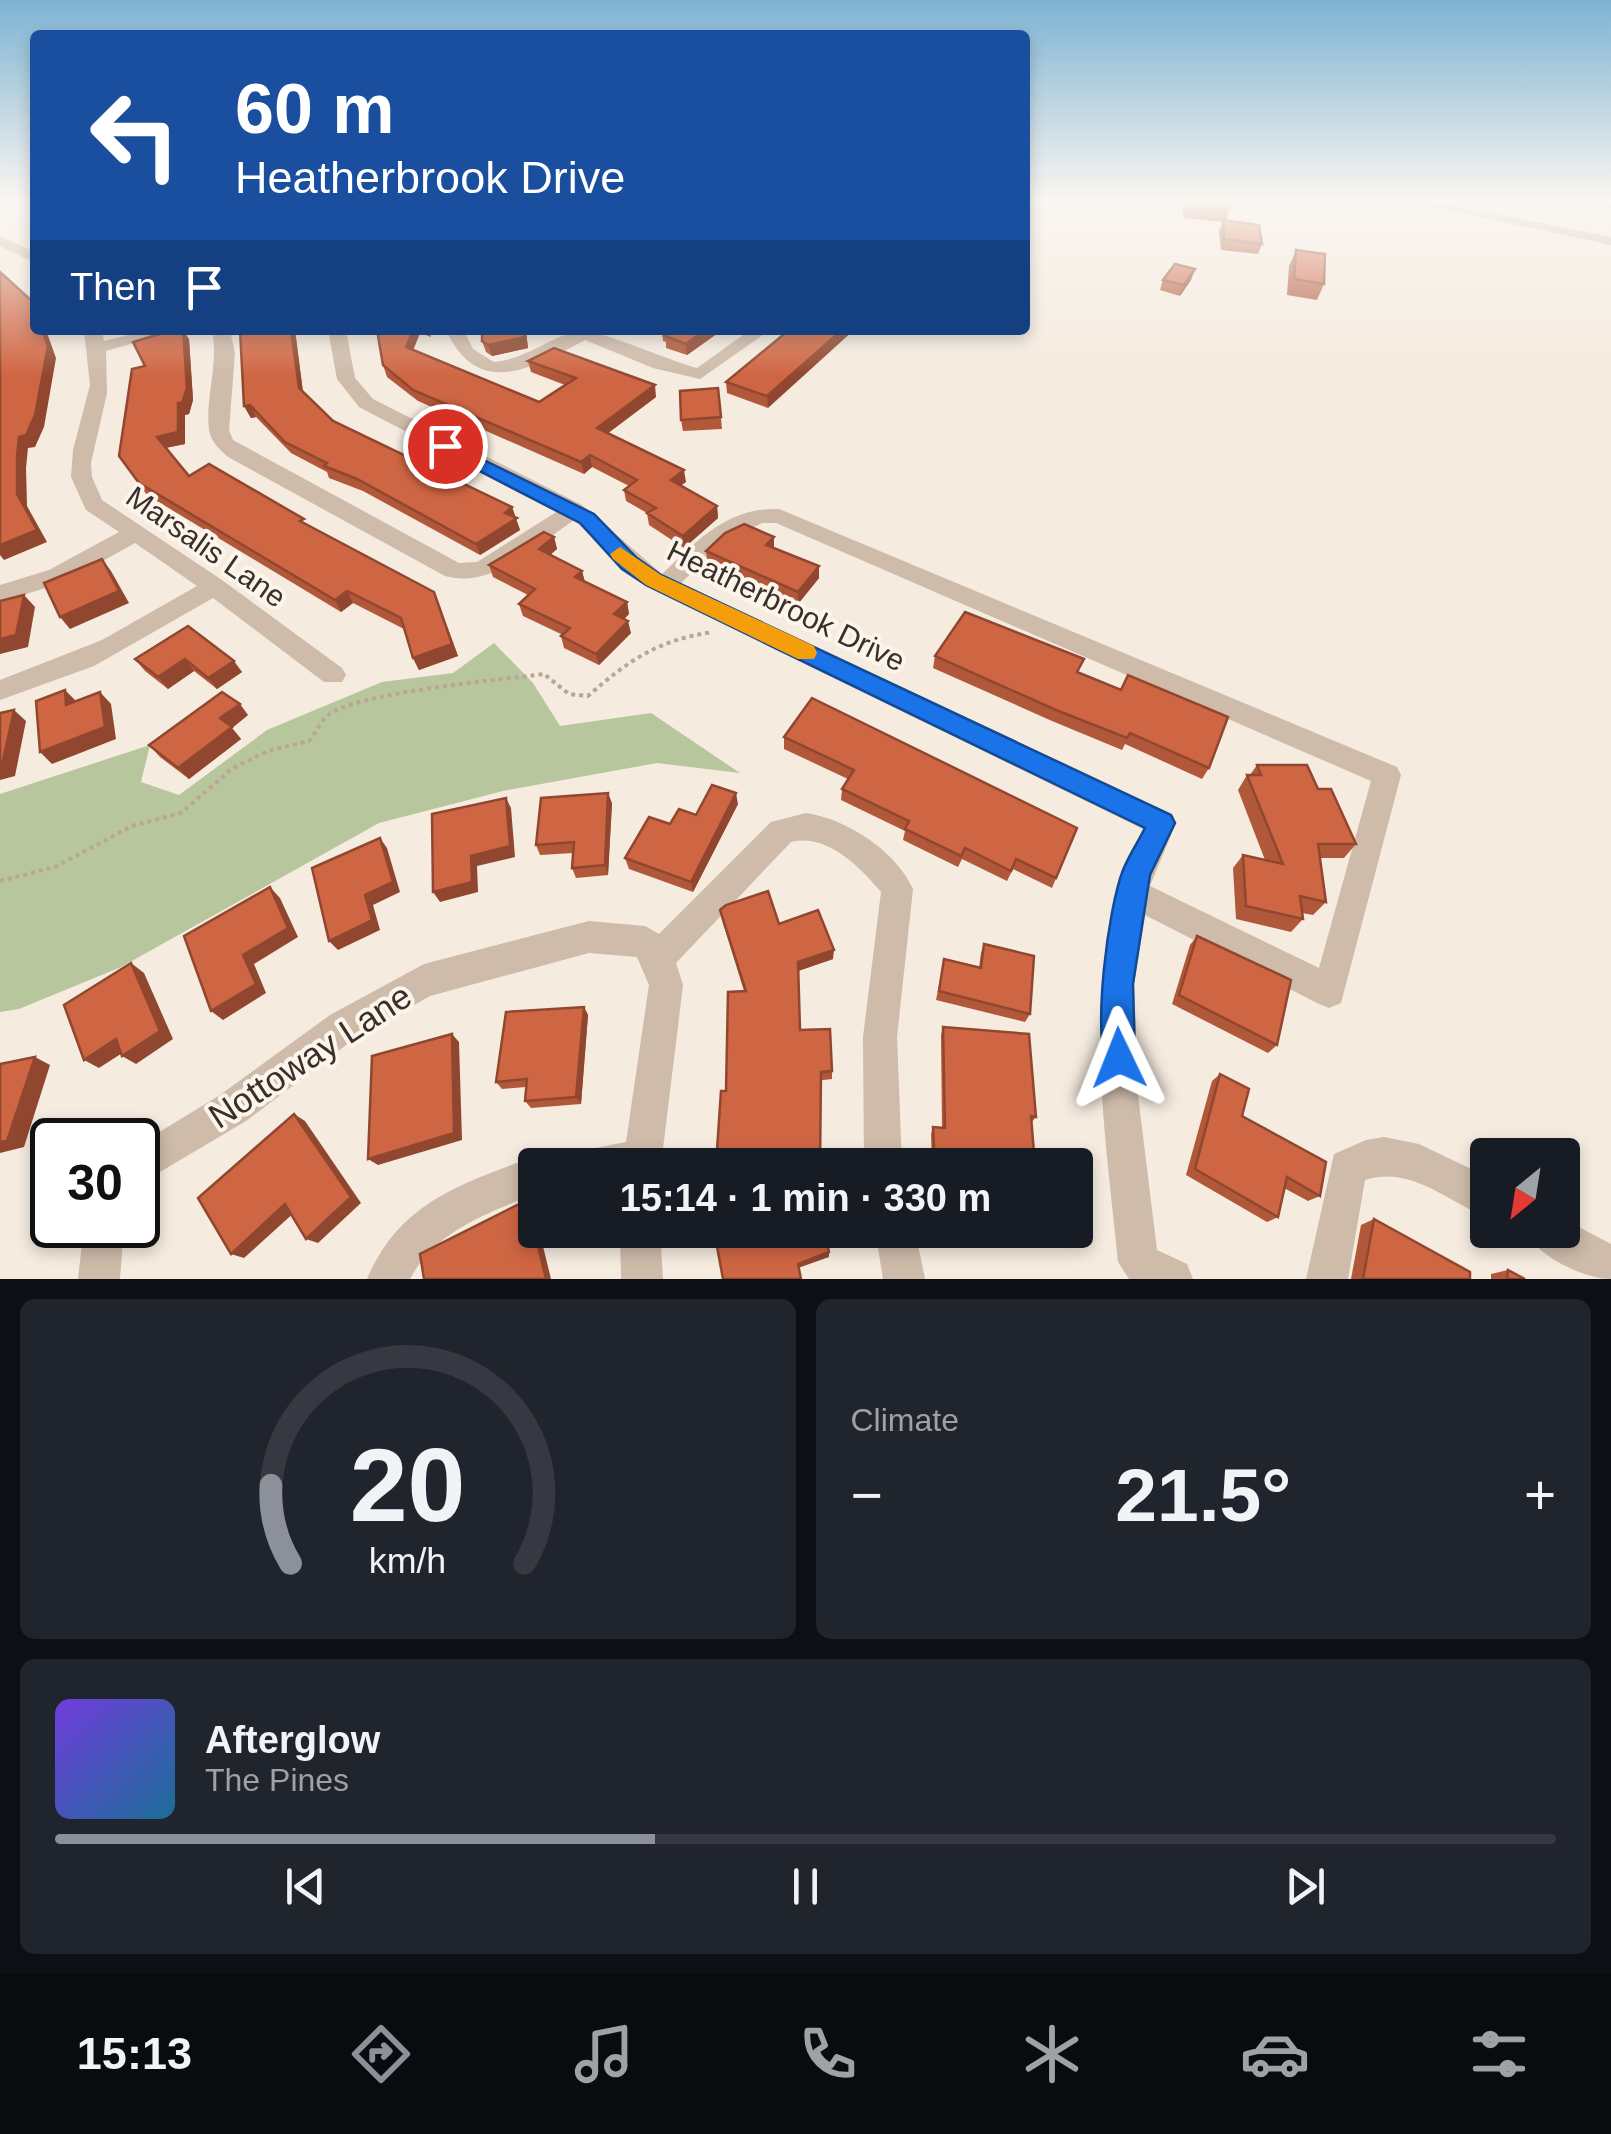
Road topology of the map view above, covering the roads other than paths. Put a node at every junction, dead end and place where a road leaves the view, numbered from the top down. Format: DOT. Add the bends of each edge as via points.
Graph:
graph roads {
  1 [pos="128,335"];
  2 [pos="222,335"];
  3 [pos="338,335"];
  4 [pos="457,335"];
  5 [pos="582,335"];
  6 [pos="586,335"];
  7 [pos="754,335"];
  8 [pos="95,339"];
  9 [pos="574,510"];
  10 [pos="134,534"];
  11 [pos="665,585"];
  12 [pos="214,586"];
  13 [pos="0,594"];
  14 [pos="333,675"];
  15 [pos="0,690"];
  16 [pos="1132,893"];
  17 [pos="658,958"];
  18 [pos="644,1148"];
  19 [pos="883,1148"];
  20 [pos="160,1153"];
  21 [pos="518,1183"];
  22 [pos="1470,1189"];
  23 [pos="102,1248"];
  24 [pos="641,1248"];
  25 [pos="898,1248"];
  26 [pos="1578,1248"];
  27 [pos="1611,1266"];
  28 [pos="1155,1270"];
  29 [pos="99,1279"];
  30 [pos="388,1279"];
  31 [pos="642,1279"];
  32 [pos="904,1279"];
  33 [pos="1327,1279"];
  1 -- 8 [label="street"];
  2 -- 9 [label="street" via="224,443 454,570 485,568"];
  3 -- 9 [label="street, Heatherbrook Drive" via="346,379 366,403"];
  4 -- 5 [label="street" via="472,360 495,368 529,362"];
  6 -- 7 [label="street" via="700,374"];
  8 -- 10 [label="street, Marsalis Lane" via="98,394 80,478 94,505"];
  9 -- 11 [label="street, Heatherbrook Drive" via="629,564"];
  10 -- 12 [label="street, Marsalis Lane"];
  10 -- 13 [label="street" via="57,576"];
  11 -- 16 [label="street, Heatherbrook Drive" via="1161,823"];
  11 -- 16 [label="street" via="742,518 760,512 779,516 1387,775 1330,991"];
  12 -- 14 [label="street, Marsalis Lane"];
  12 -- 15 [label="street" via="114,647"];
  16 -- 28 [label="street" via="1117,984 1120,1095"];
  17 -- 18 [label="street" via="666,985"];
  17 -- 19 [label="street" via="782,831 810,825 887,872 897,889 880,1037"];
  17 -- 20 [label="street, Nottoway Lane" via="645,942 589,937 424,981 342,1027"];
  21 -- 30 [label="street" via="438,1216 412,1240"];
  22 -- 33 [label="street" via="1422,1163 1388,1154 1365,1157 1348,1168"];
  23 -- 29 [label="street"];
  24 -- 31 [label="street"];
  25 -- 32 [label="street"];
  26 -- 27 [label="street"];
}
